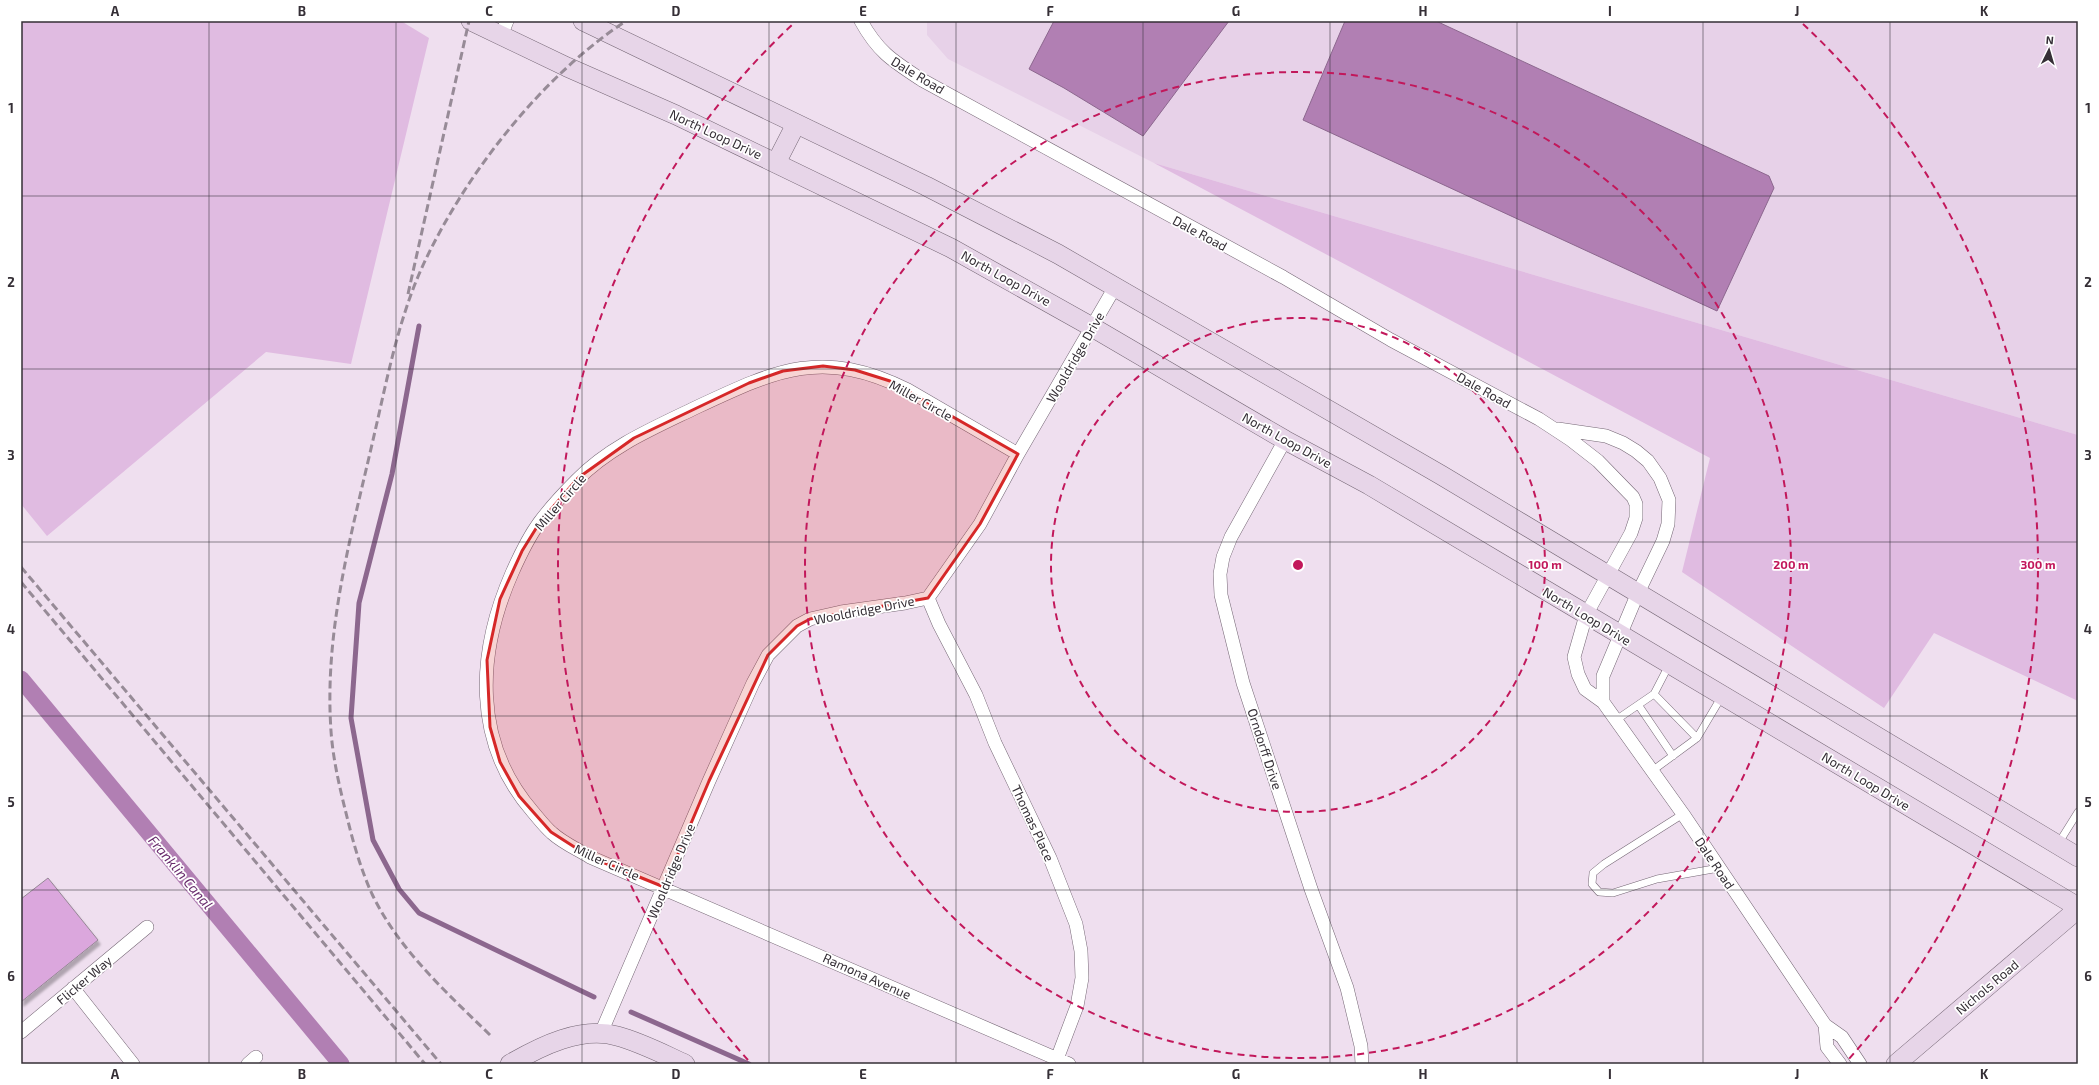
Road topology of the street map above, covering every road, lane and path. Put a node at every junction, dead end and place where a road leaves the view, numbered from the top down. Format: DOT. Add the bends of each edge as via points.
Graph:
graph roads {
  1 [pos="471,21"];
  2 [pos="583,21"];
  3 [pos="861,21"];
  4 [pos="504,28"];
  5 [pos="796,124"];
  6 [pos="776,163"];
  7 [pos="1115,287"];
  8 [pos="1092,327"];
  9 [pos="1554,429"];
  10 [pos="1286,440"];
  11 [pos="1018,454"];
  12 [pos="1607,575"];
  13 [pos="1637,594"];
  14 [pos="928,598"];
  15 [pos="1586,615"];
  16 [pos="1620,636"];
  17 [pos="1669,665"];
  18 [pos="1654,694"];
  19 [pos="1722,696"];
  20 [pos="1603,702"];
  21 [pos="1639,706"];
  22 [pos="1616,720"];
  23 [pos="1697,738"];
  24 [pos="1673,756"];
  25 [pos="1652,771"];
  26 [pos="2078,812"];
  27 [pos="1683,814"];
  28 [pos="2057,845"];
  29 [pos="2078,857"];
  30 [pos="1719,868"];
  31 [pos="664,888"];
  32 [pos="2078,908"];
  33 [pos="147,927"];
  34 [pos="73,988"];
  35 [pos="1824,1025"];
  36 [pos="21,1032"];
  37 [pos="601,1033"];
  38 [pos="1057,1058"];
  39 [pos="133,1064"];
  40 [pos="510,1064"];
  41 [pos="685,1064"];
  42 [pos="1069,1064"];
  43 [pos="1362,1064"];
  44 [pos="1840,1064"];
  45 [pos="1860,1064"];
  46 [pos="1896,1064"];
  1 -- 4 [label="main road, North Loop Drive"];
  2 -- 5 [label="main road"];
  3 -- 9 [label="street, Dale Road" via="870,39 883,54 922,80"];
  4 -- 6 [label="main road, North Loop Drive"];
  5 -- 6 [label="main road"];
  5 -- 7 [label="main road" via="1003,224"];
  6 -- 8 [label="main road, North Loop Drive" via="951,248"];
  7 -- 8 [label="street, Wooldridge Drive"];
  7 -- 12 [label="main road"];
  8 -- 10 [label="main road, North Loop Drive"];
  8 -- 11 [label="street, Wooldridge Drive"];
  9 -- 12 [label="street, Dale Road" via="1598,461 1626,488 1636,504 1636,518 1631,533"];
  9 -- 13 [label="street, Dale Road" via="1594,434 1623,443 1648,461 1660,478 1669,500 1668,524 1664,541"];
  10 -- 15 [label="main road, North Loop Drive" via="1369,485"];
  10 -- 43 [label="street, Orndorff Drive" via="1231,537 1220,574 1222,595 1243,683 1310,889 1347,988 1361,1046"];
  11 -- 14 [label="street, Wooldridge Drive" via="980,524"];
  11 -- 31 [label="street, Miller Circle" via="890,381 840,367 824,366 783,371 749,382 618,447 578,478 540,522 522,551 500,599 489,644 486,698 490,727 500,762 519,796 551,832 590,856"];
  12 -- 13 [label="main road"];
  12 -- 15 [label="street, Dale Road"];
  13 -- 16 [label="street, Dale Road"];
  13 -- 28 [label="main road"];
  14 -- 31 [label="street, Wooldridge Drive" via="905,604 821,616 797,626 780,641 768,655 753,683"];
  14 -- 38 [label="street, Thomas Place" via="976,695 995,743 1050,858 1076,924 1082,978 1077,1006"];
  15 -- 16 [label="main road, North Loop Drive"];
  15 -- 20 [label="street, Dale Road" via="1574,657 1585,689"];
  16 -- 17 [label="main road, North Loop Drive"];
  16 -- 20 [label="street, Dale Road" via="1603,676"];
  17 -- 18 [label="lane"];
  17 -- 19 [label="main road, North Loop Drive"];
  18 -- 21 [label="lane"];
  18 -- 23 [label="lane"];
  19 -- 23 [label="lane"];
  19 -- 32 [label="main road, North Loop Drive"];
  20 -- 22 [label="street, Dale Road"];
  21 -- 22 [label="lane"];
  21 -- 24 [label="lane"];
  22 -- 25 [label="street, Dale Road"];
  23 -- 24 [label="lane"];
  24 -- 25 [label="lane"];
  25 -- 27 [label="street, Dale Road"];
  26 -- 28 [label="lane"];
  27 -- 30 [label="street, Dale Road"];
  27 -- 30 [label="lane" via="1604,864 1593,873 1592,884 1599,892 1612,893 1657,879"];
  28 -- 29 [label="main road"];
  30 -- 35 [label="street, Dale Road"];
  31 -- 37 [label="street, Wooldridge Drive"];
  31 -- 38 [label="street, Ramona Avenue"];
  32 -- 46 [label="main road, Nichols Road"];
  33 -- 34 [label="street, Flicker Way"];
  34 -- 36 [label="street, Flicker Way"];
  34 -- 39 [label="street"];
  35 -- 44 [label="street, Dale Road" via="1827,1047"];
  35 -- 45 [label="street, Dale Road" via="1842,1037"];
  37 -- 40 [label="main road" via="547,1045"];
  37 -- 41 [label="main road" via="635,1042"];
  38 -- 42 [label="street, Ramona Avenue"];
}
